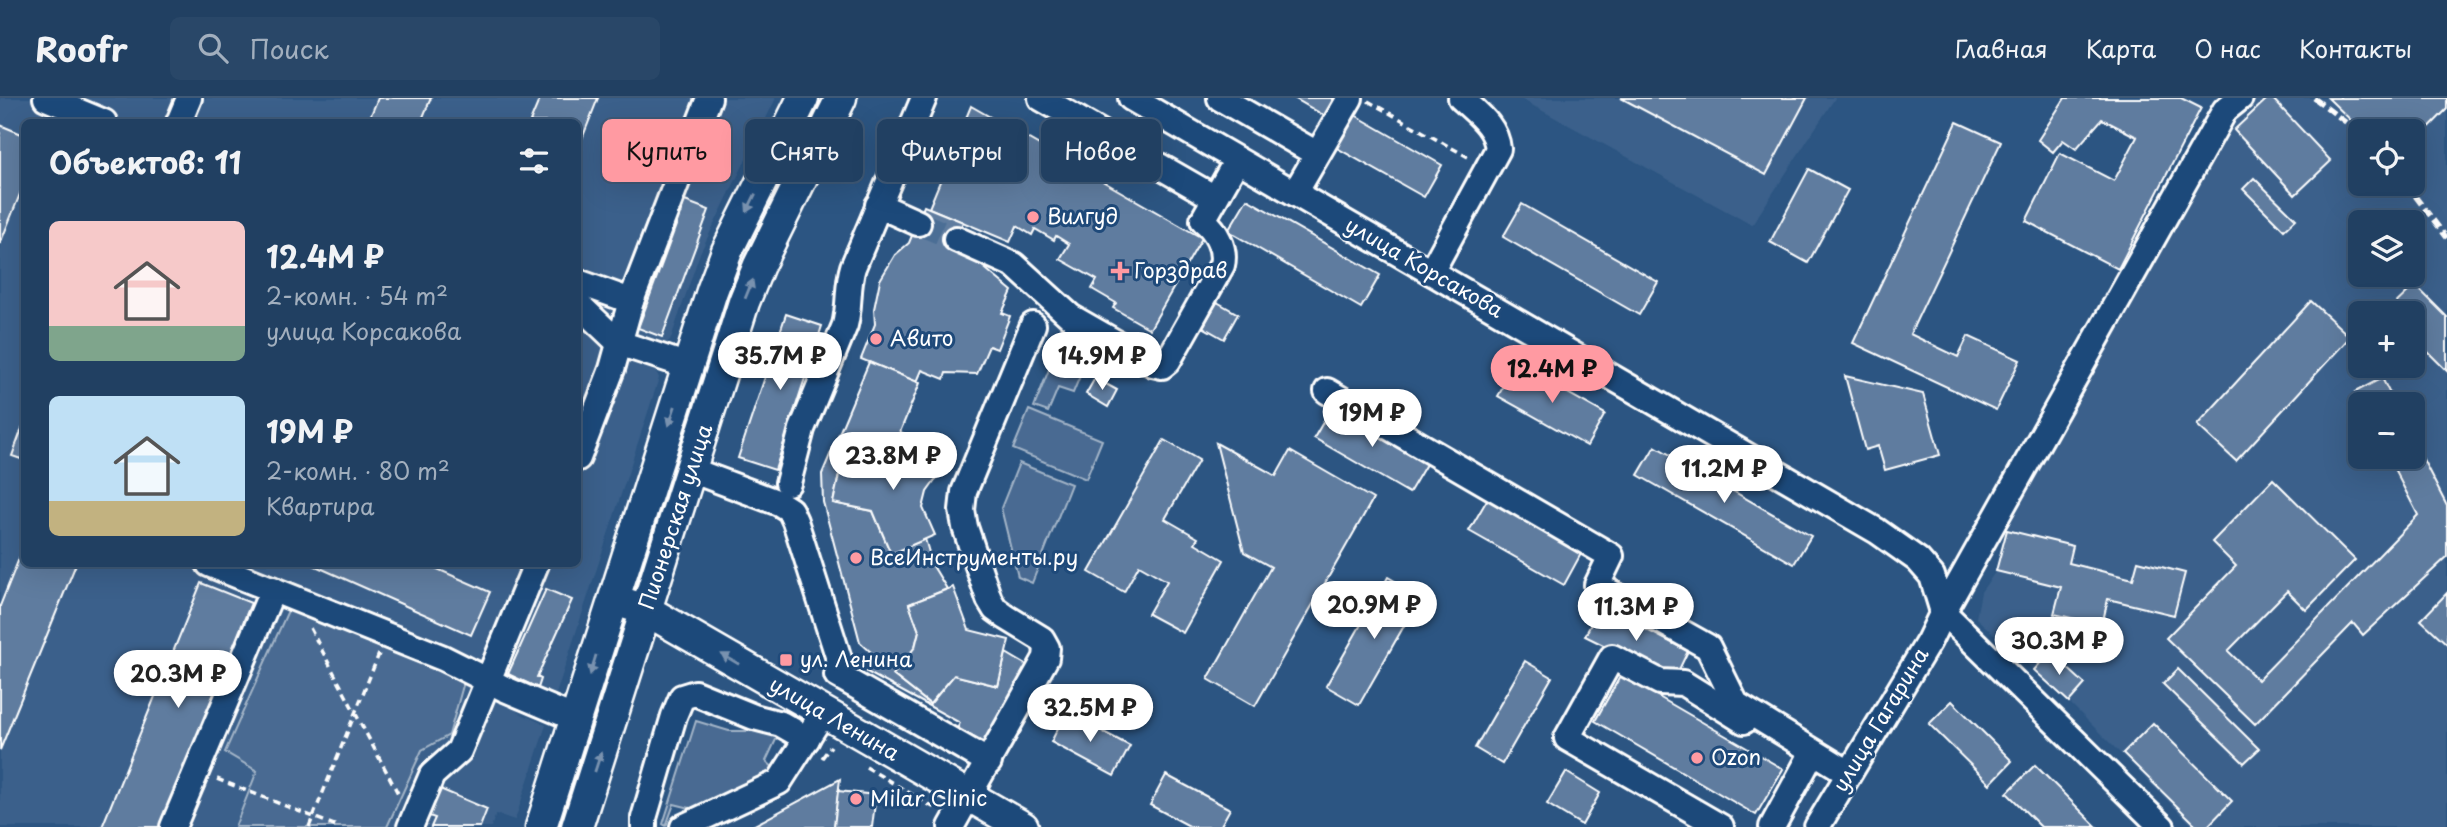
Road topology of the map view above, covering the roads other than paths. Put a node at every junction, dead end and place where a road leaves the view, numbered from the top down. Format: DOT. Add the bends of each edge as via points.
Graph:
graph roads {
  1 [pos="46,98"];
  2 [pos="189,98"];
  3 [pos="709,98"];
  4 [pos="803,98"];
  5 [pos="841,98"];
  6 [pos="924,98"];
  7 [pos="1041,98"];
  8 [pos="1131,98"];
  9 [pos="1220,98"];
  10 [pos="1350,98"];
  11 [pos="1461,98"];
  12 [pos="2232,104"];
  13 [pos="97,119"];
  14 [pos="180,119"];
  15 [pos="1317,154"];
  16 [pos="1237,160"];
  17 [pos="1295,193"];
  18 [pos="1215,198"];
  19 [pos="878,205"];
  20 [pos="918,223"];
  21 [pos="956,239"];
  22 [pos="1431,272"];
  23 [pos="581,283"];
  24 [pos="631,301"];
  25 [pos="581,307"];
  26 [pos="1033,325"];
  27 [pos="619,343"];
  28 [pos="688,366"];
  29 [pos="1327,391"];
  30 [pos="581,450"];
  31 [pos="691,470"];
  32 [pos="788,483"];
  33 [pos="217,567"];
  34 [pos="535,567"];
  35 [pos="282,593"];
  36 [pos="613,600"];
  37 [pos="646,610"];
  38 [pos="1943,612"];
  39 [pos="489,681"];
  40 [pos="823,712"];
  41 [pos="576,719"];
  42 [pos="807,739"];
  43 [pos="968,742"];
  44 [pos="989,761"];
  45 [pos="1808,761"];
  46 [pos="1846,778"];
  47 [pos="958,790"];
  48 [pos="992,819"];
  49 [pos="411,824"];
  50 [pos="173,827"];
  51 [pos="541,827"];
  52 [pos="577,827"];
  53 [pos="643,827"];
  54 [pos="683,827"];
  55 [pos="951,827"];
  56 [pos="1023,827"];
  57 [pos="1721,827"];
  58 [pos="1772,827"];
  59 [pos="1818,827"];
  60 [pos="2162,827"];
  1 -- 13 [label="street"];
  2 -- 14 [label="street"];
  3 -- 24 [label="street"];
  4 -- 28 [label="main road, Пионерская улица, one-way" via="727,251"];
  31 -- 5 [label="main road, Пионерская улица, one-way" via="744,302"];
  6 -- 19 [label="street"];
  7 -- 18 [label="street"];
  8 -- 16 [label="street, улица Корсакова"];
  9 -- 15 [label="street"];
  10 -- 15 [label="street"];
  11 -- 22 [label="street" via="1493,129 1499,149"];
  12 -- 38 [label="street, улица Гагарина"];
  15 -- 17 [label="street"];
  16 -- 17 [label="street, улица Корсакова"];
  16 -- 18 [label="street"];
  17 -- 22 [label="street, улица Корсакова"];
  18 -- 21 [label="street" via="1199,227 1210,225 1222,246 1222,265 1162,366 1071,317 1014,265"];
  19 -- 20 [label="street"];
  19 -- 32 [label="street" via="853,267 845,325 802,429"];
  22 -- 38 [label="street, улица Корсакова" via="1877,531 1918,560 1932,576"];
  23 -- 24 [label="street"];
  24 -- 27 [label="street"];
  25 -- 27 [label="street"];
  26 -- 44 [label="street" via="964,492 962,510 995,609 1042,639 1048,648"];
  27 -- 28 [label="street"];
  27 -- 30 [label="street"];
  28 -- 36 [label="main road, Пионерская улица, one-way"];
  29 -- 46 [label="street" via="1611,556 1597,585 1708,647 1736,704"];
  31 -- 37 [label="main road, Пионерская улица"];
  31 -- 43 [label="street" via="790,510 840,662 837,675"];
  33 -- 35 [label="street"];
  34 -- 39 [label="street"];
  35 -- 39 [label="street"];
  35 -- 50 [label="street"];
  36 -- 37 [label="main road, улица Ленина"];
  36 -- 41 [label="main road, Пионерская улица, one-way"];
  40 -- 37 [label="main road, улица Ленина, one-way"];
  52 -- 37 [label="main road, Пионерская улица, one-way"];
  38 -- 46 [label="street, улица Гагарина"];
  38 -- 60 [label="street"];
  39 -- 41 [label="street"];
  39 -- 49 [label="street" via="459,751 432,775"];
  40 -- 42 [label="street"];
  40 -- 47 [label="main road, улица Ленина"];
  41 -- 51 [label="main road, Пионерская улица"];
  42 -- 53 [label="street" via="780,724 695,693 682,697"];
  42 -- 54 [label="street" via="779,782"];
  43 -- 44 [label="street"];
  43 -- 47 [label="street"];
  44 -- 47 [label="street"];
  45 -- 46 [label="street"];
  45 -- 57 [label="street" via="1683,684 1660,682 1612,657 1567,738"];
  45 -- 58 [label="street"];
  46 -- 59 [label="street, улица Гагарина"];
  47 -- 48 [label="main road, улица Ленина"];
  47 -- 55 [label="street"];
  48 -- 56 [label="main road, улица Ленина"];
}
